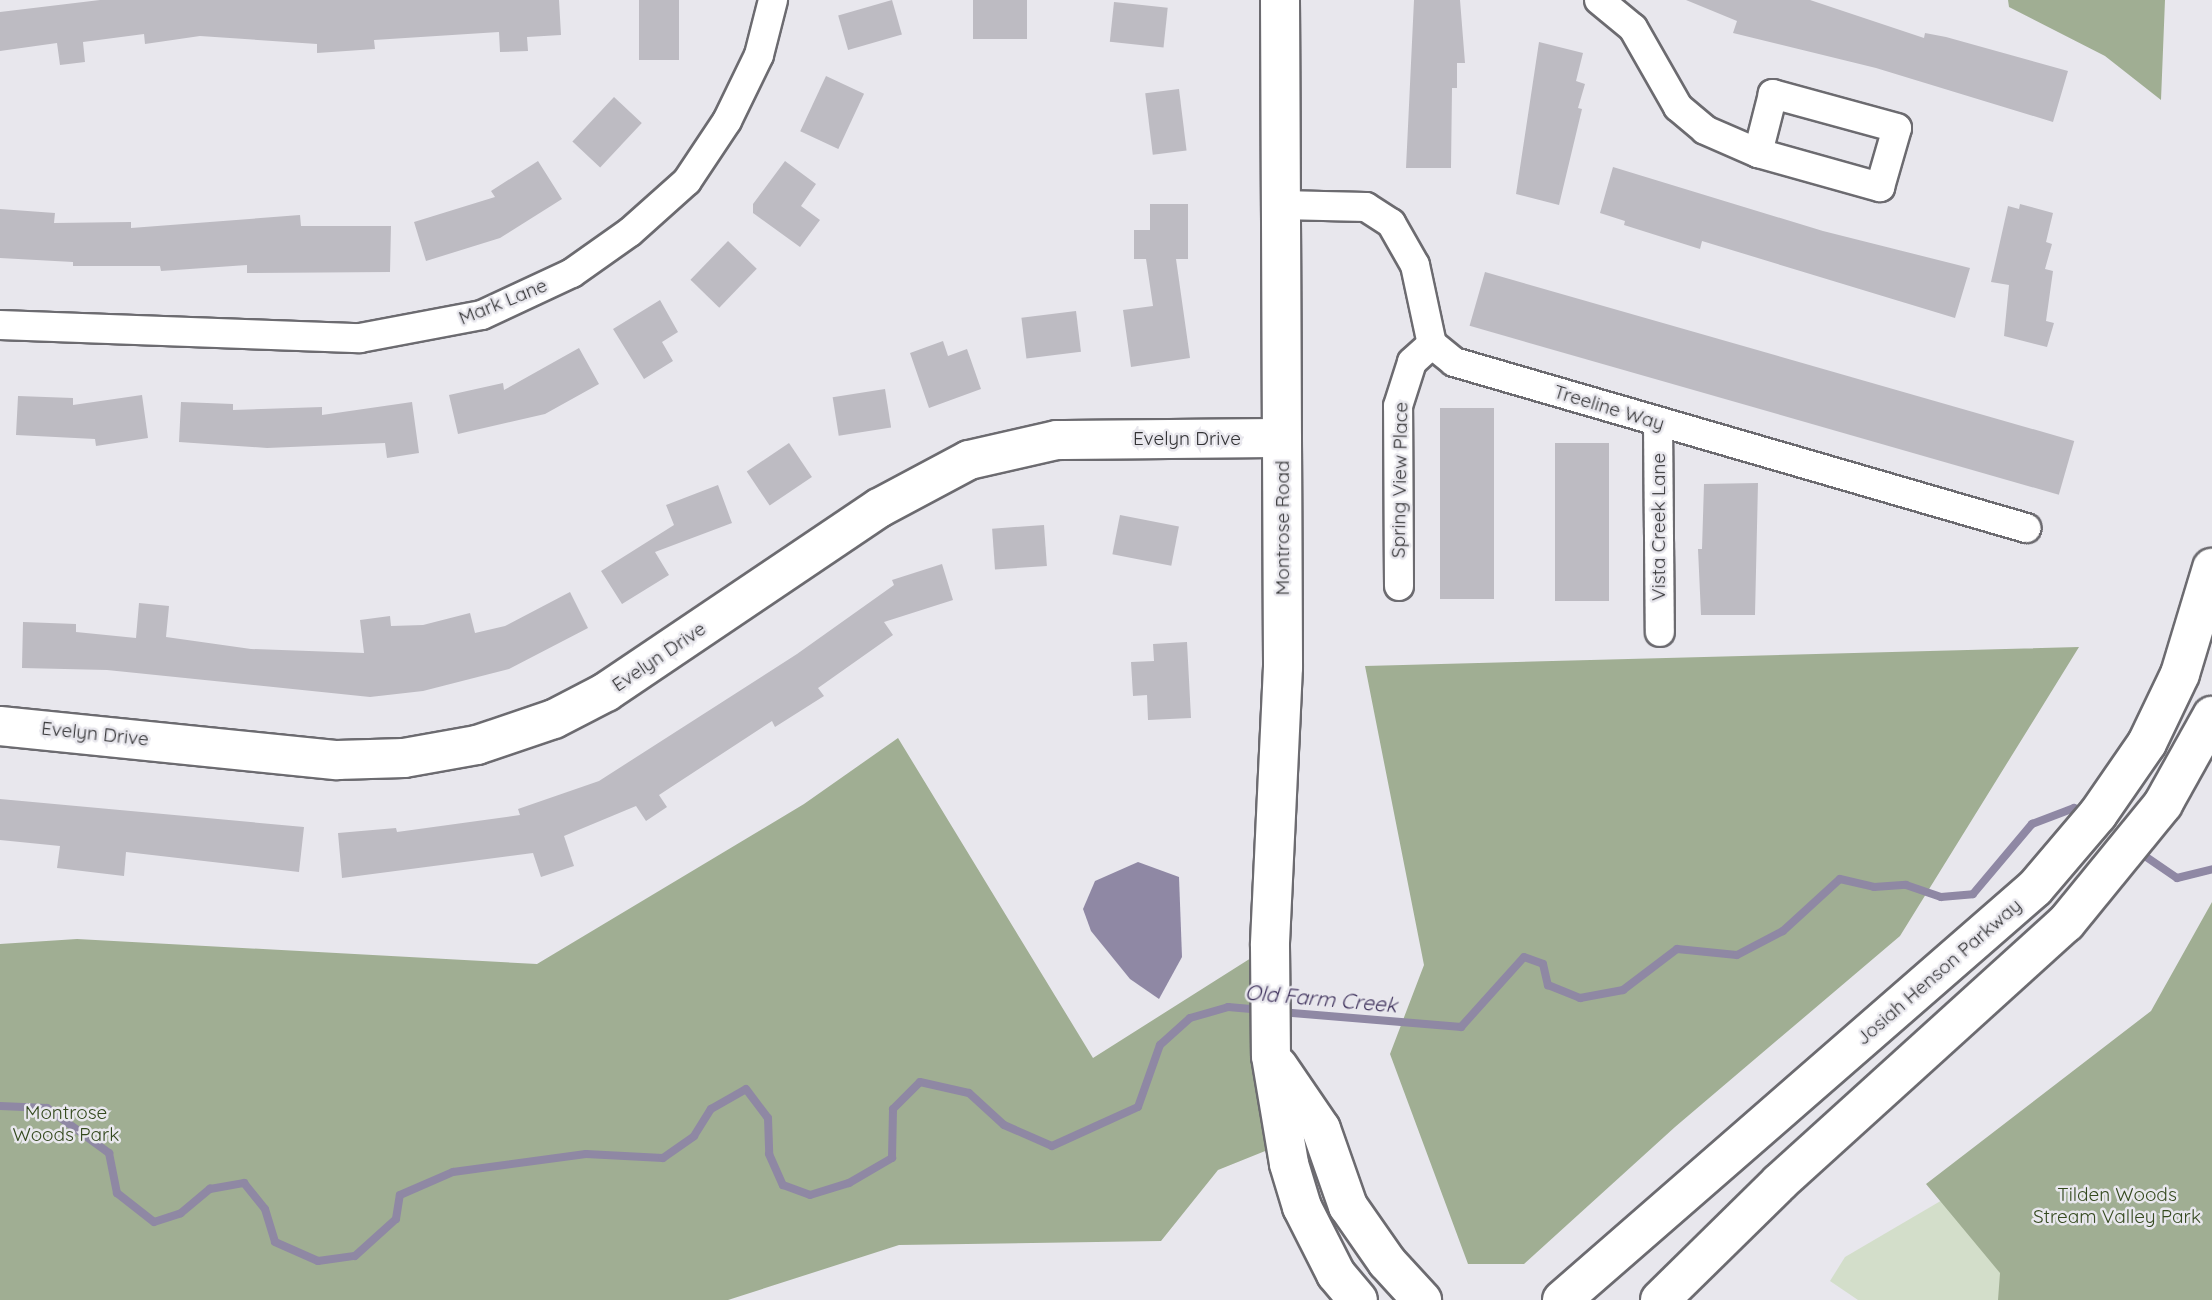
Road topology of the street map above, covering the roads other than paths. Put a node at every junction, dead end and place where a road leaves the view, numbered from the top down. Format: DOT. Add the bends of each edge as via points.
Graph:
graph roads {
  1 [pos="774,0"];
  2 [pos="1280,0"];
  3 [pos="1599,0"];
  4 [pos="1758,153"];
  5 [pos="1281,205"];
  6 [pos="0,325"];
  7 [pos="1432,344"];
  8 [pos="1658,423"];
  9 [pos="1282,438"];
  10 [pos="2026,528"];
  11 [pos="2212,568"];
  12 [pos="1399,586"];
  13 [pos="1660,632"];
  14 [pos="2212,716"];
  15 [pos="0,726"];
  16 [pos="1271,1056"];
  17 [pos="1358,1300"];
  18 [pos="1422,1300"];
  19 [pos="1562,1300"];
  20 [pos="1660,1300"];
  1 -- 6 [label="street, Mark Lane" via="760,55 727,121 687,181 630,232 572,273 482,315 360,338"];
  2 -- 5 [label="street, Montrose Road"];
  3 -- 4 [label="street" via="1633,28 1678,107 1705,130"];
  4 -- 4 [label="street" via="1880,187 1896,128 1773,94"];
  5 -- 7 [label="street" via="1366,208 1391,223 1415,265"];
  5 -- 9 [label="street, Montrose Road"];
  7 -- 8 [label="street, Treeline Way" via="1454,362"];
  7 -- 12 [label="street, Spring View Place" via="1412,362 1398,406"];
  8 -- 10 [label="street, Treeline Way"];
  8 -- 13 [label="street, Vista Creek Lane"];
  9 -- 15 [label="street, Evelyn Drive" via="1058,440 969,460 878,508 607,692 554,719 477,746 404,758 337,760"];
  9 -- 16 [label="street, Montrose Road" via="1283,667 1270,946"];
  11 -- 19 [label="street, Josiah Henson Parkway" via="2180,674 2128,772 2035,888"];
  14 -- 20 [label="street" via="2163,804 2066,923 1771,1191"];
  16 -- 17 [label="street, Montrose Road" via="1289,1164 1302,1207 1336,1274"];
  16 -- 18 [label="street" via="1321,1129 1348,1206 1387,1262"];
}
